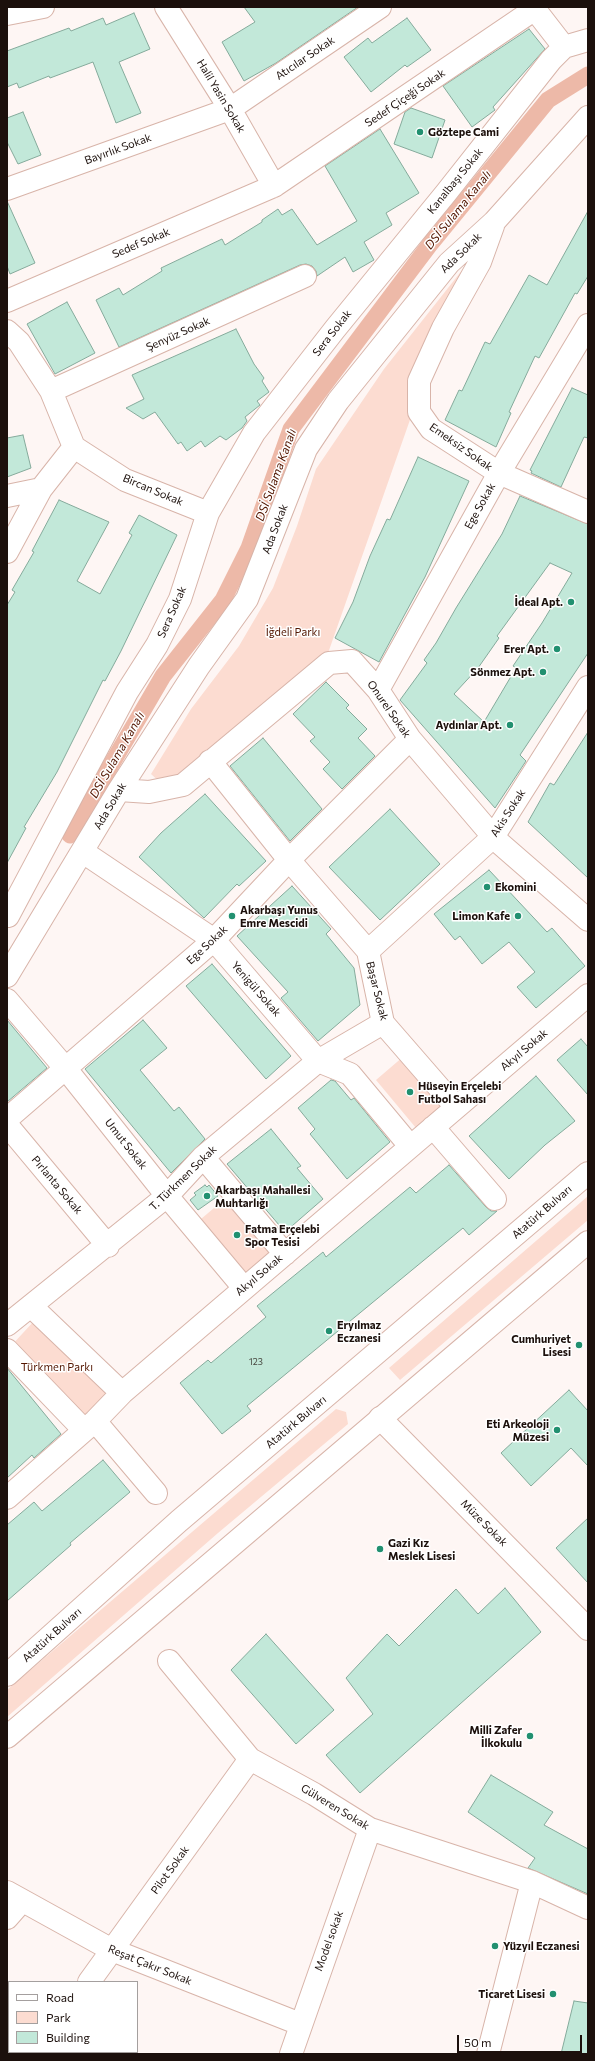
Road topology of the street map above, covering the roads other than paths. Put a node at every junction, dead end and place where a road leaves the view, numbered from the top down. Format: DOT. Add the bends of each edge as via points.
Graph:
graph roads {
  1 [pos="43,7"];
  2 [pos="166,7"];
  3 [pos="380,7"];
  4 [pos="534,8"];
  5 [pos="7,12"];
  6 [pos="588,40"];
  7 [pos="564,47"];
  8 [pos="230,109"];
  9 [pos="588,117"];
  10 [pos="274,186"];
  11 [pos="7,189"];
  12 [pos="494,222"];
  13 [pos="305,276"];
  14 [pos="360,298"];
  15 [pos="7,301"];
  16 [pos="588,325"];
  17 [pos="11,340"];
  18 [pos="51,391"];
  19 [pos="74,447"];
  20 [pos="499,473"];
  21 [pos="41,489"];
  22 [pos="7,496"];
  23 [pos="588,512"];
  24 [pos="208,513"];
  25 [pos="7,552"];
  26 [pos="588,686"];
  27 [pos="378,690"];
  28 [pos="410,740"];
  29 [pos="210,761"];
  30 [pos="119,790"];
  31 [pos="493,837"];
  32 [pos="83,852"];
  33 [pos="289,860"];
  34 [pos="8,915"];
  35 [pos="588,920"];
  36 [pos="30,935"];
  37 [pos="214,940"];
  38 [pos="368,951"];
  39 [pos="7,976"];
  40 [pos="588,995"];
  41 [pos="7,1000"];
  42 [pos="383,1023"];
  43 [pos="318,1061"];
  44 [pos="66,1069"];
  45 [pos="456,1107"];
  46 [pos="7,1119"];
  47 [pos="7,1125"];
  48 [pos="433,1126"];
  49 [pos="410,1146"];
  50 [pos="203,1157"];
  51 [pos="588,1173"];
  52 [pos="167,1196"];
  53 [pos="495,1199"];
  54 [pos="588,1242"];
  55 [pos="108,1246"];
  56 [pos="285,1254"];
  57 [pos="244,1288"];
  58 [pos="32,1307"];
  59 [pos="7,1325"];
  60 [pos="7,1350"];
  61 [pos="122,1392"];
  62 [pos="380,1418"];
  63 [pos="89,1426"];
  64 [pos="156,1494"];
  65 [pos="7,1498"];
  66 [pos="588,1629"];
  67 [pos="169,1661"];
  68 [pos="7,1675"];
  69 [pos="7,1737"];
  70 [pos="250,1759"];
  71 [pos="370,1829"];
  72 [pos="532,1882"];
  73 [pos="15,1896"];
  74 [pos="588,1908"];
  75 [pos="7,1918"];
  76 [pos="112,1950"];
  77 [pos="90,1981"];
  78 [pos="300,2024"];
  79 [pos="291,2054"];
  80 [pos="488,2054"];
  1 -- 5 [label="street"];
  2 -- 8 [label="street, Halil Yasin Sokak"];
  3 -- 8 [label="street, Atıcılar Sokak"];
  4 -- 7 [label="street"];
  4 -- 10 [label="street, Sedef Çiçeği Sokak"];
  6 -- 7 [label="street, Kanalbaşı Sokak"];
  7 -- 14 [label="street, Kanalbaşı Sokak"];
  8 -- 10 [label="street, Halil Yasin Sokak"];
  8 -- 11 [label="street, Bayırlık Sokak"];
  9 -- 12 [label="street, Ada Sokak"];
  10 -- 15 [label="street, Sedef Sokak"];
  12 -- 20 [label="street, Emeksiz Sokak" via="480,262 443,328 419,381 418,412 431,429"];
  12 -- 30 [label="street, Ada Sokak" via="449,263 338,401 306,448 247,599 199,666"];
  13 -- 18 [label="street, Şenyüz Sokak"];
  14 -- 24 [label="street, Sera Sokak" via="254,433"];
  16 -- 20 [label="street, Ege Sokak"];
  17 -- 18 [label="street"];
  18 -- 19 [label="street"];
  19 -- 21 [label="street"];
  19 -- 24 [label="street, Bircan Sokak" via="125,480"];
  20 -- 23 [label="street, Emeksiz Sokak"];
  20 -- 27 [label="street, Ege Sokak"];
  21 -- 22 [label="street"];
  21 -- 25 [label="street"];
  24 -- 34 [label="street, Sera Sokak" via="180,599"];
  26 -- 31 [label="street, Akis Sokak"];
  27 -- 28 [label="street, Onurel Sokak"];
  27 -- 29 [label="street, Onurel Sokak" via="352,661 329,663"];
  28 -- 31 [label="street, Onurel Sokak"];
  28 -- 33 [label="street, Ege Sokak"];
  29 -- 30 [label="street, Onurel Sokak" via="183,785 150,792"];
  29 -- 33 [label="street, Başar Sokak"];
  30 -- 32 [label="street, Ada Sokak"];
  31 -- 35 [label="street, Onurel Sokak"];
  31 -- 38 [label="street, Akis Sokak"];
  32 -- 36 [label="street, Ada Sokak"];
  32 -- 37 [label="street, Yenigül Sokak"];
  33 -- 37 [label="street, Ege Sokak"];
  33 -- 38 [label="street, Başar Sokak"];
  34 -- 36 [label="street"];
  36 -- 39 [label="street, Ada Sokak"];
  37 -- 43 [label="street, Yenigül Sokak"];
  37 -- 44 [label="street, Ege Sokak"];
  38 -- 42 [label="street, Başar Sokak"];
  40 -- 45 [label="street, Akyıl Sokak"];
  41 -- 44 [label="street, Umut Sokak"];
  42 -- 43 [label="street, T. Türkmen Sokak"];
  42 -- 45 [label="street, Başar Sokak"];
  43 -- 49 [label="street, Yenigül Sokak" via="350,1074"];
  43 -- 50 [label="street, T. Türkmen Sokak"];
  44 -- 46 [label="street, Ege Sokak"];
  44 -- 52 [label="street, Umut Sokak"];
  45 -- 48 [label="street, Akyıl Sokak"];
  47 -- 55 [label="street, Pırlanta Sokak"];
  48 -- 49 [label="street, Akyıl Sokak"];
  48 -- 53 [label="street"];
  49 -- 56 [label="street, Akyıl Sokak"];
  50 -- 52 [label="street, T. Türkmen Sokak"];
  50 -- 56 [label="street"];
  51 -- 68 [label="street, Atatürk Bulvarı" via="179,1521"];
  52 -- 55 [label="street, T. Türkmen Sokak"];
  52 -- 57 [label="street, Umut Sokak"];
  54 -- 62 [label="street"];
  55 -- 58 [label="street, T. Türkmen Sokak"];
  56 -- 57 [label="street, Akyıl Sokak"];
  57 -- 61 [label="street, Akyıl Sokak"];
  58 -- 59 [label="street, T. Türkmen Sokak"];
  58 -- 61 [label="street"];
  60 -- 63 [label="street"];
  61 -- 63 [label="street, Akyıl Sokak"];
  62 -- 66 [label="street, Müze Sokak"];
  62 -- 69 [label="street"];
  63 -- 64 [label="street"];
  63 -- 65 [label="street, Akyıl Sokak"];
  67 -- 70 [label="street, Gülveren Sokak"];
  70 -- 71 [label="street, Gülveren Sokak" via="314,1794"];
  70 -- 76 [label="street, Pilot Sokak"];
  71 -- 72 [label="street, Gülveren Sokak"];
  71 -- 78 [label="street, Model sokak"];
  72 -- 74 [label="street, Gülveren Sokak"];
  72 -- 80 [label="street"];
  73 -- 75 [label="street"];
  73 -- 76 [label="street, Reşat Çakır Sokak"];
  76 -- 77 [label="street, Pilot Sokak"];
  76 -- 78 [label="street, Reşat Çakır Sokak"];
  78 -- 79 [label="street, Model sokak"];
}
